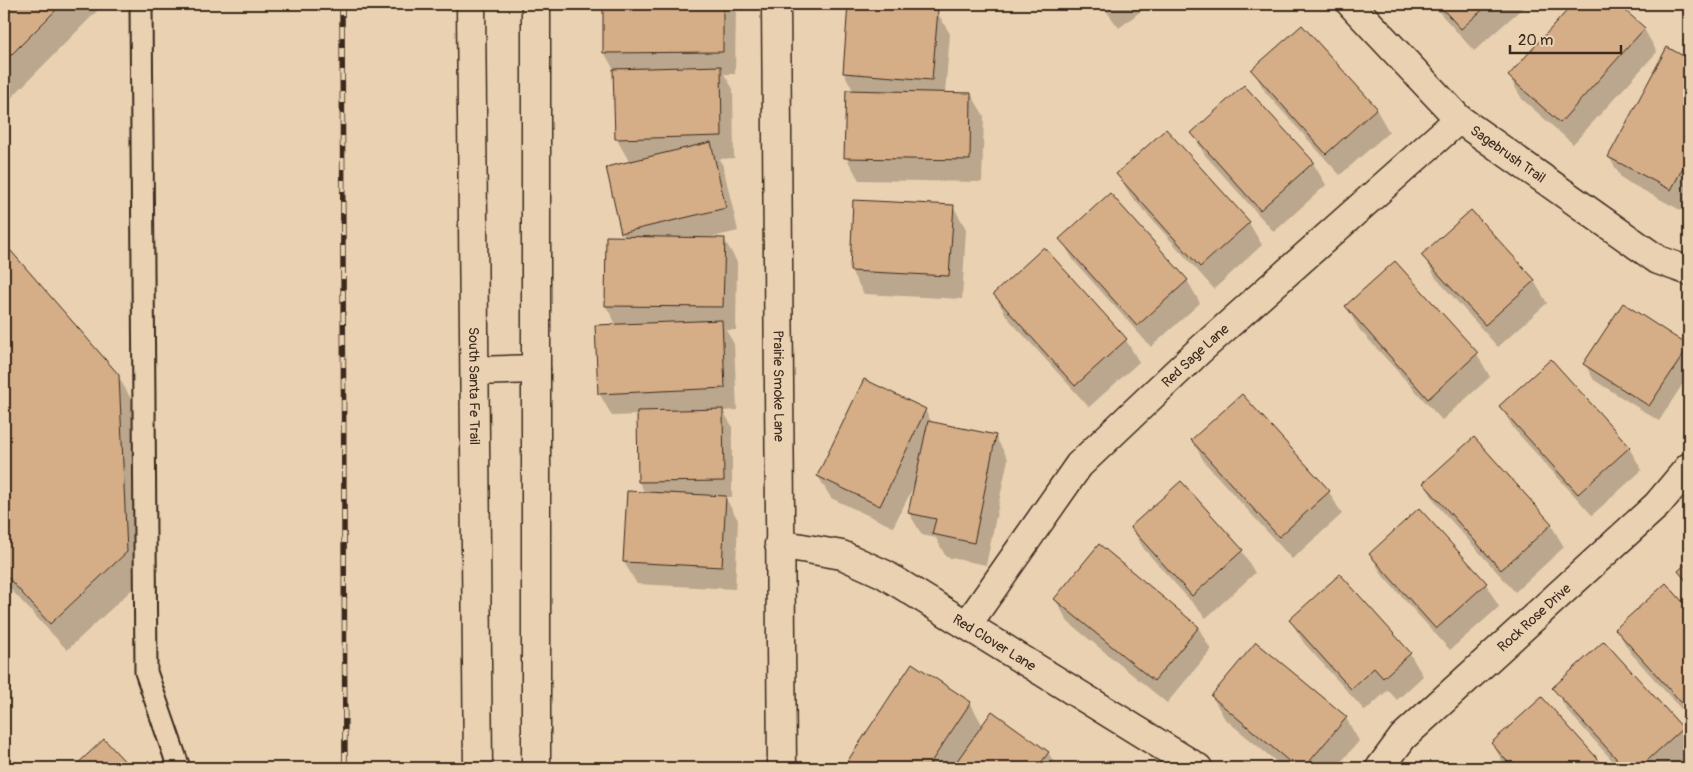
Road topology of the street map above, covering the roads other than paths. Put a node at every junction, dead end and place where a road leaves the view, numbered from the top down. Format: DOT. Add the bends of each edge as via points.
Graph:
graph roads {
  1 [pos="141,4"];
  2 [pos="470,4"];
  3 [pos="536,4"];
  4 [pos="776,4"];
  5 [pos="1351,4"];
  6 [pos="1460,119"];
  7 [pos="1689,271"];
  8 [pos="536,369"];
  9 [pos="475,371"];
  10 [pos="1689,467"];
  11 [pos="779,544"];
  12 [pos="967,625"];
  13 [pos="179,768"];
  14 [pos="478,768"];
  15 [pos="536,768"];
  16 [pos="782,768"];
  17 [pos="1198,768"];
  18 [pos="1380,768"];
  1 -- 13 [label="lane" via="146,672"];
  2 -- 9 [label="street, South Santa Fe Trail"];
  3 -- 8 [label="street"];
  4 -- 11 [label="street, Prairie Smoke Lane"];
  5 -- 6 [label="street, Sagebrush Trail"];
  6 -- 7 [label="street, Sagebrush Trail" via="1658,260"];
  6 -- 12 [label="street, Red Sage Lane" via="1199,351 1079,464"];
  8 -- 9 [label="street"];
  8 -- 15 [label="street"];
  9 -- 14 [label="street, South Santa Fe Trail"];
  10 -- 18 [label="street, Rock Rose Drive" via="1657,505 1403,737"];
  11 -- 12 [label="street, Red Clover Lane" via="842,555 884,574"];
  11 -- 16 [label="street, Prairie Smoke Lane"];
  12 -- 17 [label="street, Red Clover Lane"];
}
